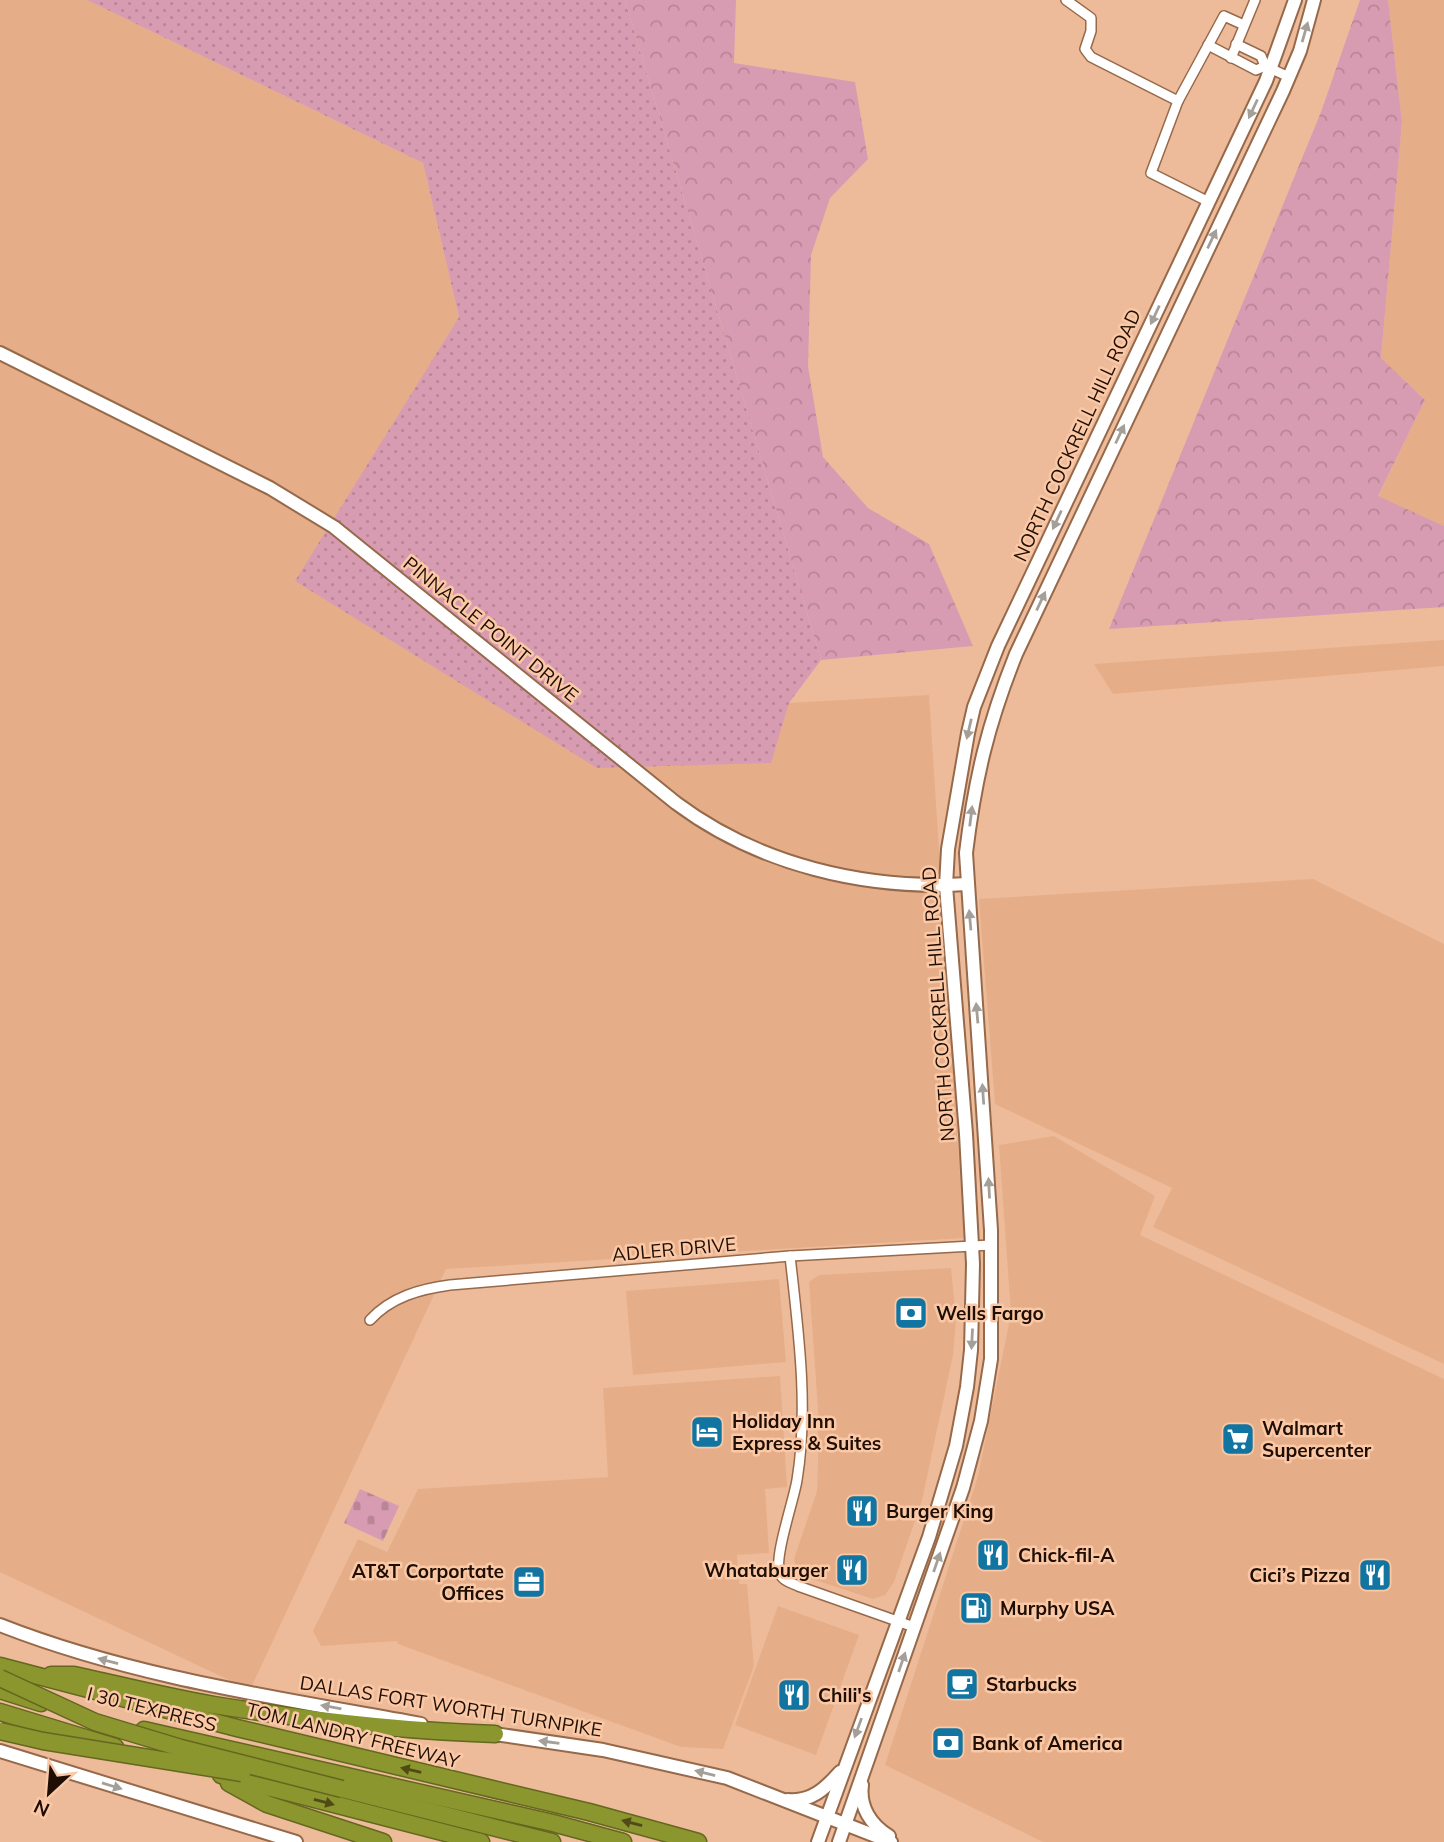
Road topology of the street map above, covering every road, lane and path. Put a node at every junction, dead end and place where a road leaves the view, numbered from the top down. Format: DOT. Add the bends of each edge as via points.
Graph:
graph roads {
  1 [pos="1255,0"];
  2 [pos="1295,0"];
  3 [pos="1314,0"];
  4 [pos="1071,1"];
  5 [pos="1244,25"];
  6 [pos="1236,44"];
  7 [pos="1208,46"];
  8 [pos="1231,58"];
  9 [pos="1268,67"];
  10 [pos="1289,77"];
  11 [pos="1178,101"];
  12 [pos="1209,202"];
  13 [pos="0,353"];
  14 [pos="967,884"];
  15 [pos="946,886"];
  16 [pos="991,1245"];
  17 [pos="972,1246"];
  18 [pos="790,1256"];
  19 [pos="370,1320"];
  20 [pos="956,1446"];
  21 [pos="974,1451"];
  22 [pos="898,1621"];
  23 [pos="0,1625"];
  24 [pos="914,1627"];
  25 [pos="0,1666"];
  26 [pos="31,1676"];
  27 [pos="0,1678"];
  28 [pos="0,1690"];
  29 [pos="0,1712"];
  30 [pos="0,1731"];
  31 [pos="495,1734"];
  32 [pos="0,1751"];
  33 [pos="844,1766"];
  34 [pos="210,1772"];
  35 [pos="863,1772"];
  36 [pos="342,1788"];
  37 [pos="780,1800"];
  38 [pos="826,1818"];
  39 [pos="845,1825"];
  40 [pos="818,1840"];
  41 [pos="296,1842"];
  42 [pos="383,1842"];
  43 [pos="481,1842"];
  44 [pos="552,1842"];
  45 [pos="623,1842"];
  46 [pos="698,1842"];
  47 [pos="839,1842"];
  48 [pos="891,1842"];
  49 [pos="898,1842"];
  1 -- 5 [label="street"];
  2 -- 9 [label="main road, NORTH COCKRELL HILL ROAD"];
  10 -- 3 [label="main road, NORTH COCKRELL HILL ROAD, one-way"];
  4 -- 11 [label="street" via="1091,18 1085,49 1091,57"];
  5 -- 6 [label="street"];
  5 -- 7 [label="street" via="1224,16"];
  6 -- 8 [label="street"];
  6 -- 9 [label="street" via="1261,56"];
  7 -- 8 [label="street"];
  7 -- 11 [label="street"];
  8 -- 9 [label="street" via="1256,70"];
  9 -- 10 [label="street"];
  9 -- 12 [label="main road, NORTH COCKRELL HILL ROAD, one-way"];
  14 -- 10 [label="main road, NORTH COCKRELL HILL ROAD, one-way" via="966,853 979,765 1016,654"];
  11 -- 12 [label="street" via="1151,173"];
  12 -- 15 [label="main road, NORTH COCKRELL HILL ROAD, one-way" via="985,678 962,762"];
  13 -- 15 [label="main road, PINNACLE POINT DRIVE" via="306,508 676,803 720,832 777,858 827,872 869,881"];
  14 -- 15 [label="main road, PINNACLE POINT DRIVE"];
  16 -- 14 [label="main road, NORTH COCKRELL HILL ROAD, one-way"];
  15 -- 17 [label="main road, NORTH COCKRELL HILL ROAD"];
  16 -- 17 [label="street, ADLER DRIVE"];
  16 -- 21 [label="main road, NORTH COCKRELL HILL ROAD" via="991,1359"];
  17 -- 18 [label="street, ADLER DRIVE"];
  17 -- 20 [label="main road, NORTH COCKRELL HILL ROAD, one-way" via="971,1350"];
  18 -- 19 [label="street, ADLER DRIVE" via="427,1288 381,1308"];
  18 -- 22 [label="street" via="799,1339 801,1451 779,1555 780,1574 798,1586"];
  20 -- 21 [label="main road"];
  20 -- 22 [label="main road, NORTH COCKRELL HILL ROAD"];
  24 -- 21 [label="main road, NORTH COCKRELL HILL ROAD, one-way"];
  22 -- 24 [label="street"];
  22 -- 33 [label="main road, NORTH COCKRELL HILL ROAD, one-way"];
  31 -- 23 [label="main road, DALLAS FORT WORTH TURNPIKE, one-way" via="187,1680 104,1660"];
  35 -- 24 [label="main road, NORTH COCKRELL HILL ROAD, one-way"];
  25 -- 26 [label="highway, TOM LANDRY FREEWAY"];
  26 -- 31 [label="highway" via="74,1675 213,1705 418,1732"];
  46 -- 26 [label="highway, TOM LANDRY FREEWAY, one-way"];
  27 -- 36 [label="highway, bridge" via="95,1723"];
  28 -- 45 [label="highway, I 30 TEXPRESS" via="117,1724"];
  29 -- 34 [label="highway"];
  30 -- 36 [label="highway, bridge"];
  37 -- 31 [label="main road, DALLAS FORT WORTH TURNPIKE, one-way" via="727,1778 657,1760"];
  32 -- 41 [label="main road, one-way"];
  33 -- 37 [label="main road" via="817,1794 796,1801"];
  33 -- 38 [label="main road, NORTH COCKRELL HILL ROAD"];
  34 -- 42 [label="highway" via="267,1804"];
  34 -- 43 [label="highway, one-way"];
  35 -- 39 [label="main road, NORTH COCKRELL HILL ROAD"];
  35 -- 49 [label="main road" via="861,1791 869,1820"];
  36 -- 44 [label="highway"];
  37 -- 38 [label="main road, DALLAS FORT WORTH TURNPIKE"];
  38 -- 39 [label="main road, DALLAS FORT WORTH TURNPIKE"];
  38 -- 40 [label="main road, NORTH COCKRELL HILL ROAD"];
  39 -- 47 [label="main road, NORTH COCKRELL HILL ROAD"];
  39 -- 48 [label="main road, DALLAS FORT WORTH TURNPIKE"];
}
